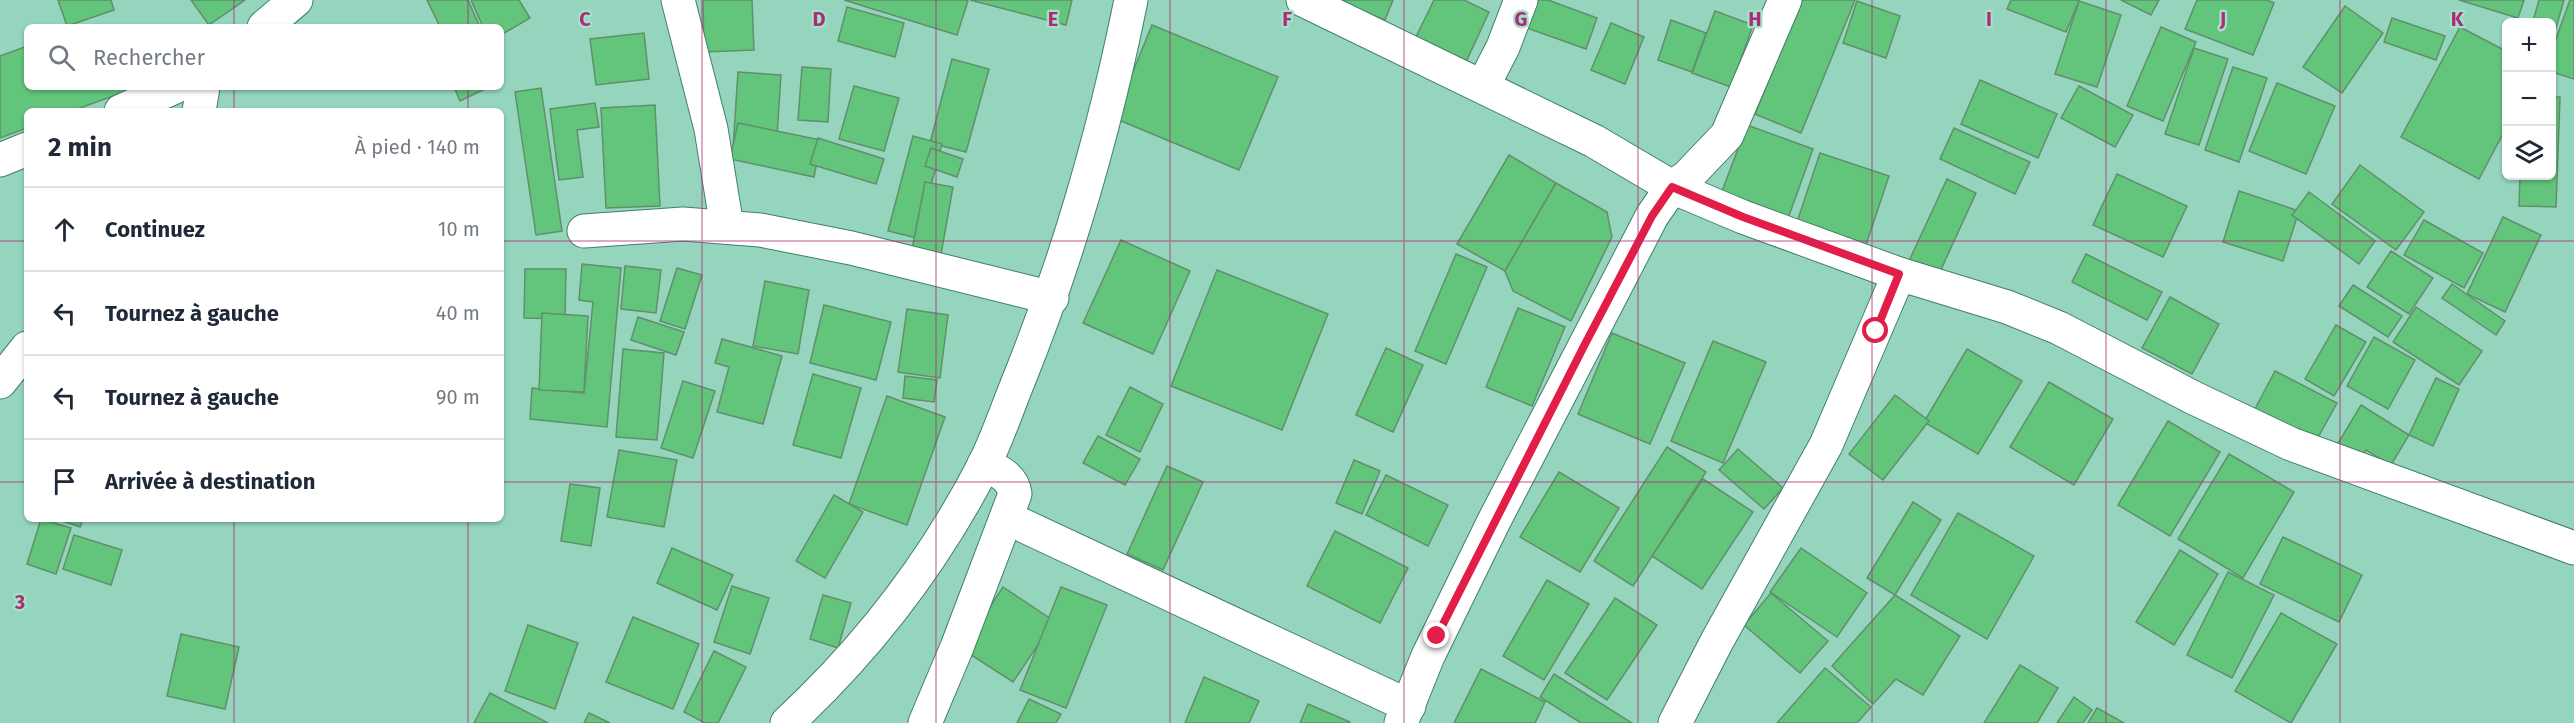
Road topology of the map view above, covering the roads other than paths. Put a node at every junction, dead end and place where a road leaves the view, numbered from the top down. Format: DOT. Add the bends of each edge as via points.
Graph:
graph roads {
  1 [pos="296,0"];
  2 [pos="678,0"];
  3 [pos="1131,0"];
  4 [pos="1303,0"];
  5 [pos="1521,0"];
  6 [pos="1785,0"];
  7 [pos="268,24"];
  8 [pos="1483,86"];
  9 [pos="168,90"];
  10 [pos="202,90"];
  11 [pos="128,108"];
  12 [pos="200,108"];
  13 [pos="24,150"];
  14 [pos="0,160"];
  15 [pos="1672,187"];
  16 [pos="727,227"];
  17 [pos="584,231"];
  18 [pos="1899,274"];
  19 [pos="1052,298"];
  20 [pos="24,352"];
  21 [pos="0,382"];
  22 [pos="984,464"];
  23 [pos="1007,518"];
  24 [pos="2574,548"];
  25 [pos="1405,714"];
  26 [pos="788,723"];
  27 [pos="925,723"];
  28 [pos="1675,723"];
  1 -- 7 [label="street"];
  2 -- 16 [label="street" via="711,129"];
  3 -- 19 [label="street" via="1086,190"];
  4 -- 8 [label="street"];
  5 -- 8 [label="street"];
  6 -- 15 [label="street" via="1727,135 1687,177"];
  8 -- 15 [label="street" via="1594,141"];
  9 -- 11 [label="street"];
  10 -- 12 [label="street"];
  13 -- 14 [label="street"];
  15 -- 18 [label="street"];
  15 -- 25 [label="street" via="1652,216 1494,521 1428,656"];
  16 -- 17 [label="street" via="683,224"];
  16 -- 19 [label="street" via="850,248"];
  18 -- 24 [label="street" via="1996,303 2059,328 2194,398 2324,458"];
  18 -- 28 [label="street" via="1826,445"];
  19 -- 22 [label="street"];
  20 -- 21 [label="street"];
  22 -- 23 [label="street" via="1002,473 1014,486"];
  22 -- 26 [label="street" via="943,537 876,630 829,685"];
  23 -- 25 [label="street"];
  23 -- 27 [label="street"];
}
